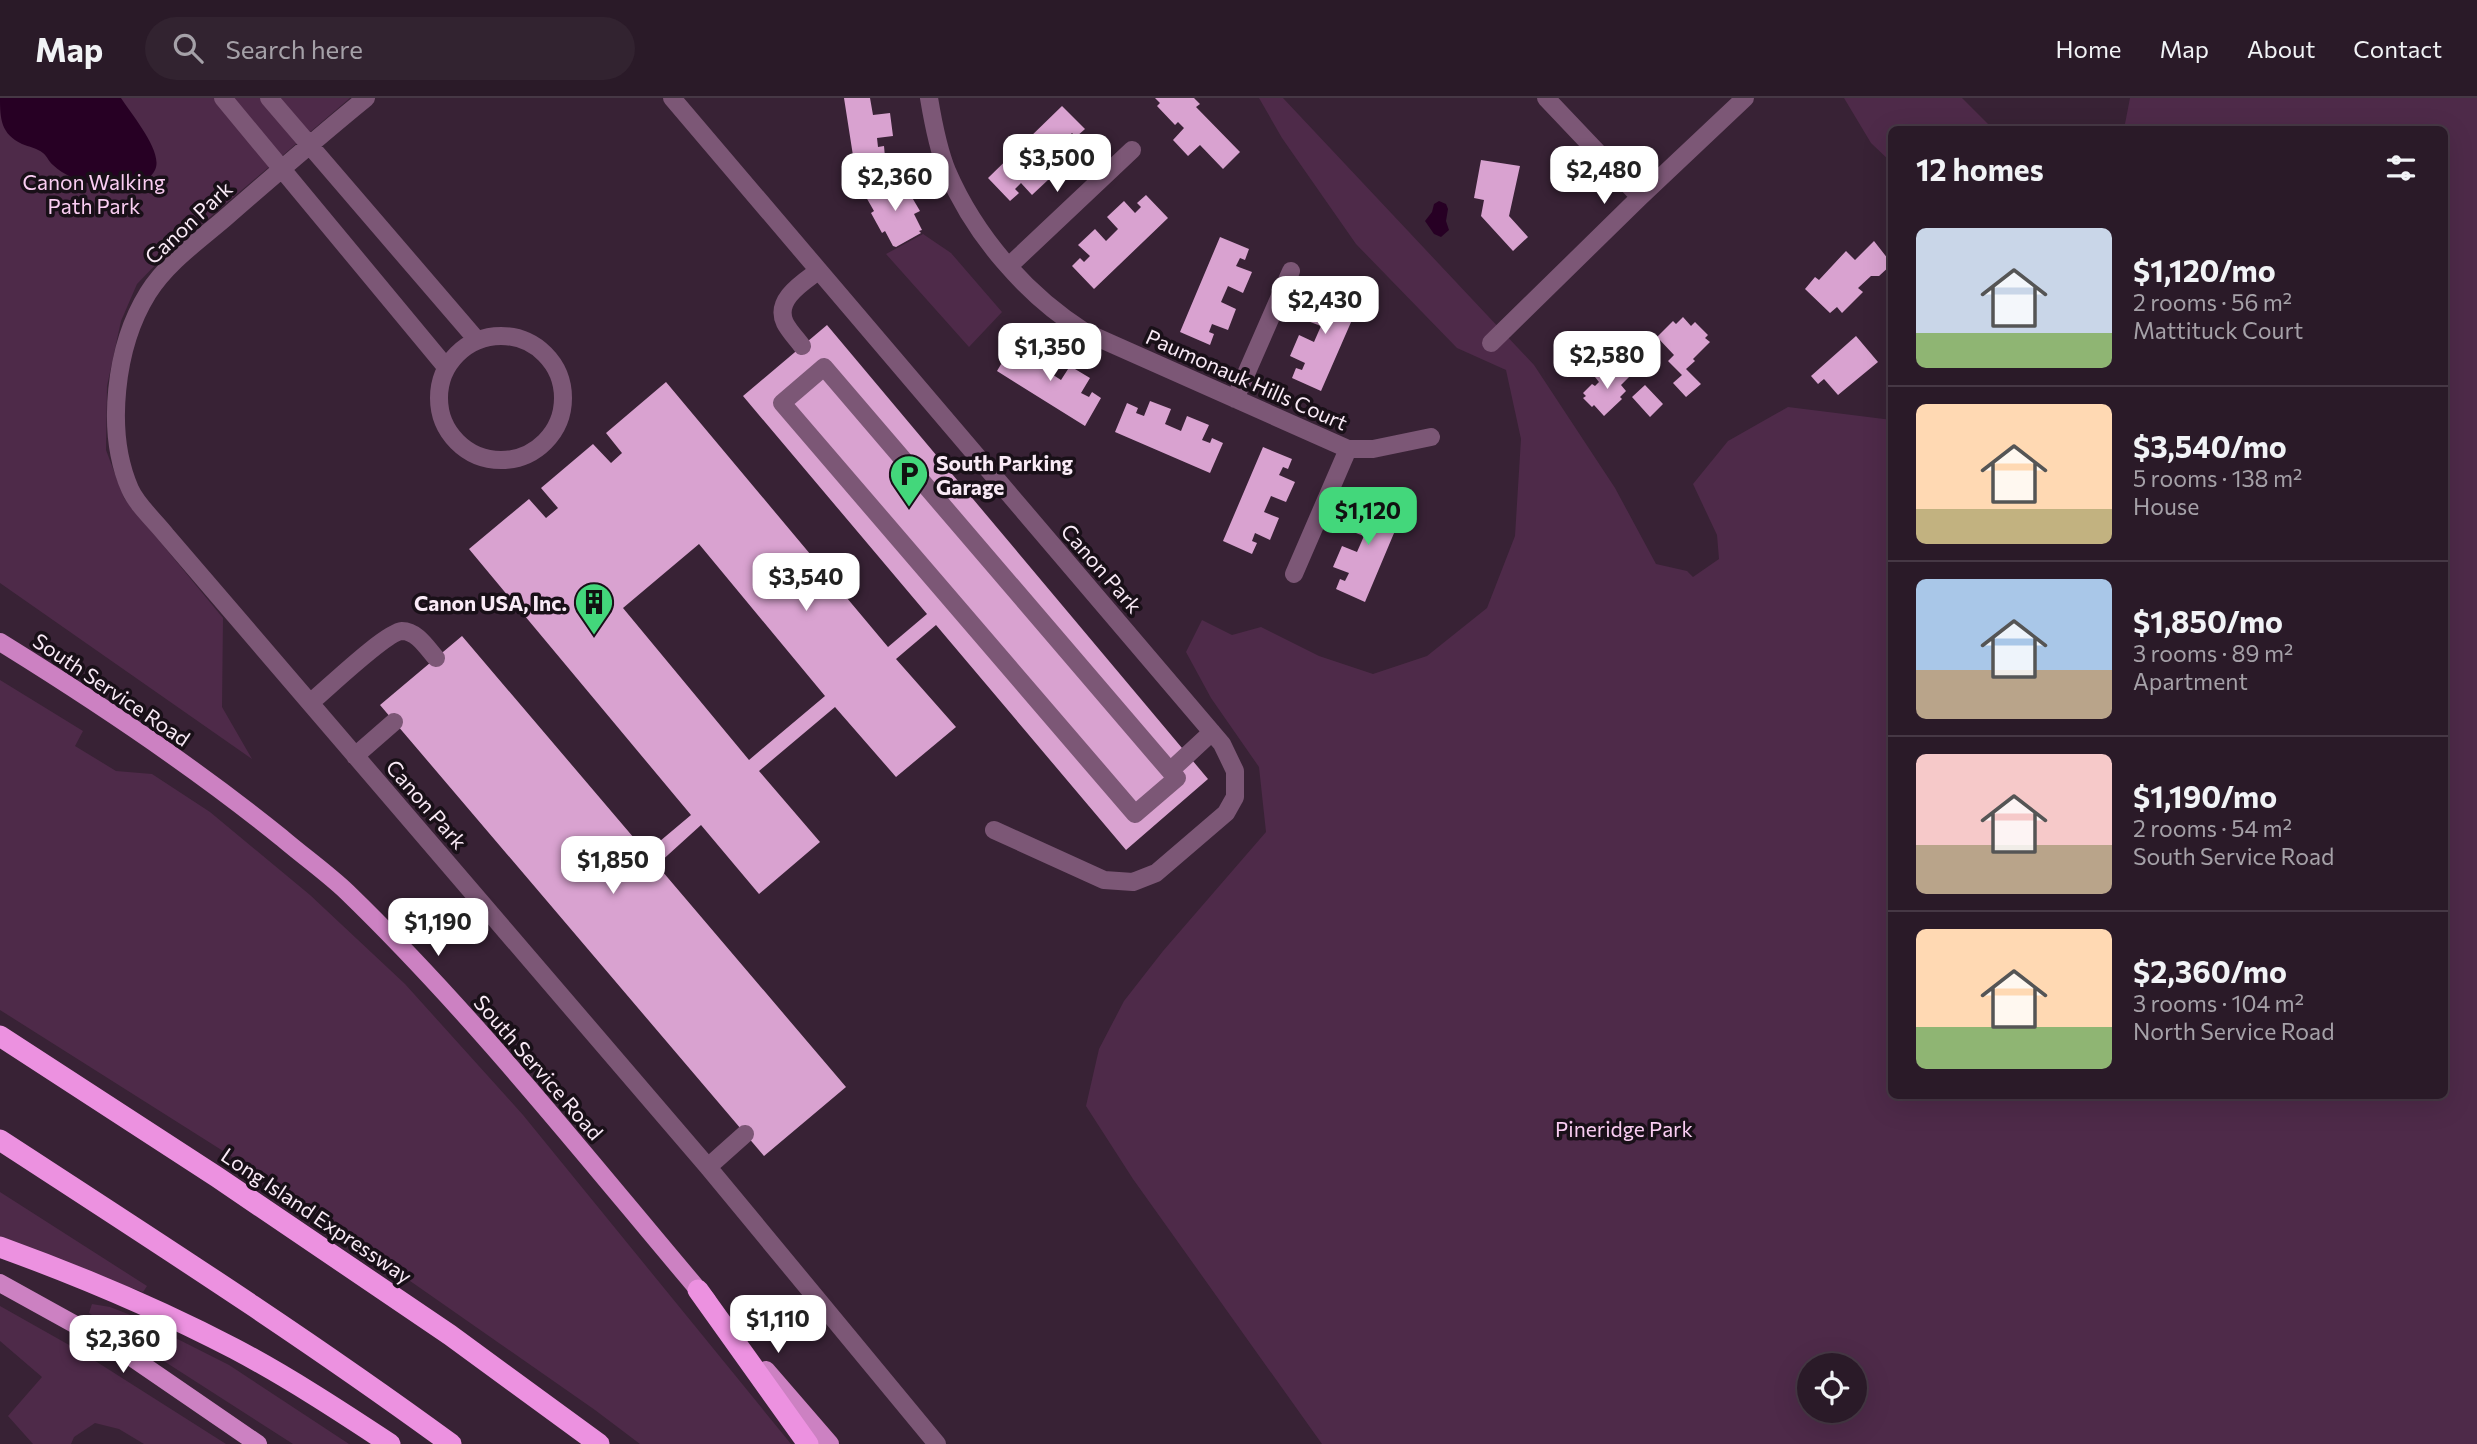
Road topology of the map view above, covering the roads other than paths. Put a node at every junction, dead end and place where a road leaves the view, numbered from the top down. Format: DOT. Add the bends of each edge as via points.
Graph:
graph roads {
  1 [pos="223,98"];
  2 [pos="269,98"];
  3 [pos="366,98"];
  4 [pos="672,98"];
  5 [pos="929,98"];
  6 [pos="1546,98"];
  7 [pos="1745,98"];
  8 [pos="309,145"];
  9 [pos="1132,150"];
  10 [pos="281,169"];
  11 [pos="1640,197"];
  12 [pos="1009,266"];
  13 [pos="818,271"];
  14 [pos="1291,271"];
  15 [pos="477,340"];
  16 [pos="1491,343"];
  17 [pos="802,346"];
  18 [pos="446,367"];
  19 [pos="1235,398"];
  20 [pos="1431,438"];
  21 [pos="1348,449"];
  22 [pos="1294,573"];
  23 [pos="0,642"];
  24 [pos="436,658"];
  25 [pos="311,702"];
  26 [pos="394,722"];
  27 [pos="1212,732"];
  28 [pos="355,756"];
  29 [pos="1170,771"];
  30 [pos="994,830"];
  31 [pos="0,1036"];
  32 [pos="745,1134"];
  33 [pos="0,1140"];
  34 [pos="708,1167"];
  35 [pos="0,1247"];
  36 [pos="0,1283"];
  37 [pos="698,1290"];
  38 [pos="258,1444"];
  39 [pos="390,1444"];
  40 [pos="451,1444"];
  41 [pos="599,1444"];
  42 [pos="808,1444"];
  43 [pos="830,1444"];
  44 [pos="937,1444"];
  1 -- 10 [label="street"];
  2 -- 8 [label="street"];
  3 -- 8 [label="street, Canon Park"];
  4 -- 13 [label="street, Canon Park"];
  5 -- 12 [label="street, Paumonauk Hills Court" via="947,170 976,224"];
  6 -- 11 [label="street"];
  7 -- 11 [label="street"];
  8 -- 10 [label="street, Canon Park"];
  8 -- 15 [label="street"];
  9 -- 12 [label="street"];
  10 -- 18 [label="street"];
  10 -- 25 [label="street, Canon Park" via="175,261 147,295 122,359 116,438 131,490"];
  11 -- 16 [label="street"];
  12 -- 19 [label="street, Paumonauk Hills Court" via="1034,295 1086,332"];
  13 -- 17 [label="street" via="788,297 783,308 785,322"];
  13 -- 27 [label="street, Canon Park"];
  14 -- 19 [label="street"];
  15 -- 18 [label="street" via="460,350"];
  15 -- 18 [label="street" via="515,337 534,344 549,357 564,393 555,430 542,446 502,460 480,457 461,446 439,409 439,387"];
  19 -- 21 [label="street, Paumonauk Hills Court"];
  20 -- 21 [label="street, Paumonauk Hills Court"];
  21 -- 22 [label="street"];
  23 -- 37 [label="main road, South Service Road" via="192,769 345,890 556,1120"];
  24 -- 25 [label="street" via="415,635 401,631 386,638"];
  25 -- 28 [label="street, Canon Park"];
  26 -- 28 [label="street"];
  27 -- 29 [label="street"];
  27 -- 30 [label="street, Canon Park" via="1235,771 1236,797 1226,813 1156,873 1133,882 1104,880"];
  28 -- 34 [label="street, Canon Park"];
  29 -- 29 [label="street" via="824,367 782,403 1135,814 1177,778"];
  31 -- 41 [label="highway, Long Island Expressway" via="439,1327"];
  32 -- 34 [label="street"];
  33 -- 40 [label="highway" via="180,1257"];
  34 -- 44 [label="street, Canon Park"];
  35 -- 39 [label="highway" via="133,1301 235,1350"];
  36 -- 38 [label="main road" via="121,1350"];
  37 -- 42 [label="highway"];
  37 -- 43 [label="main road, South Service Road"];
}
